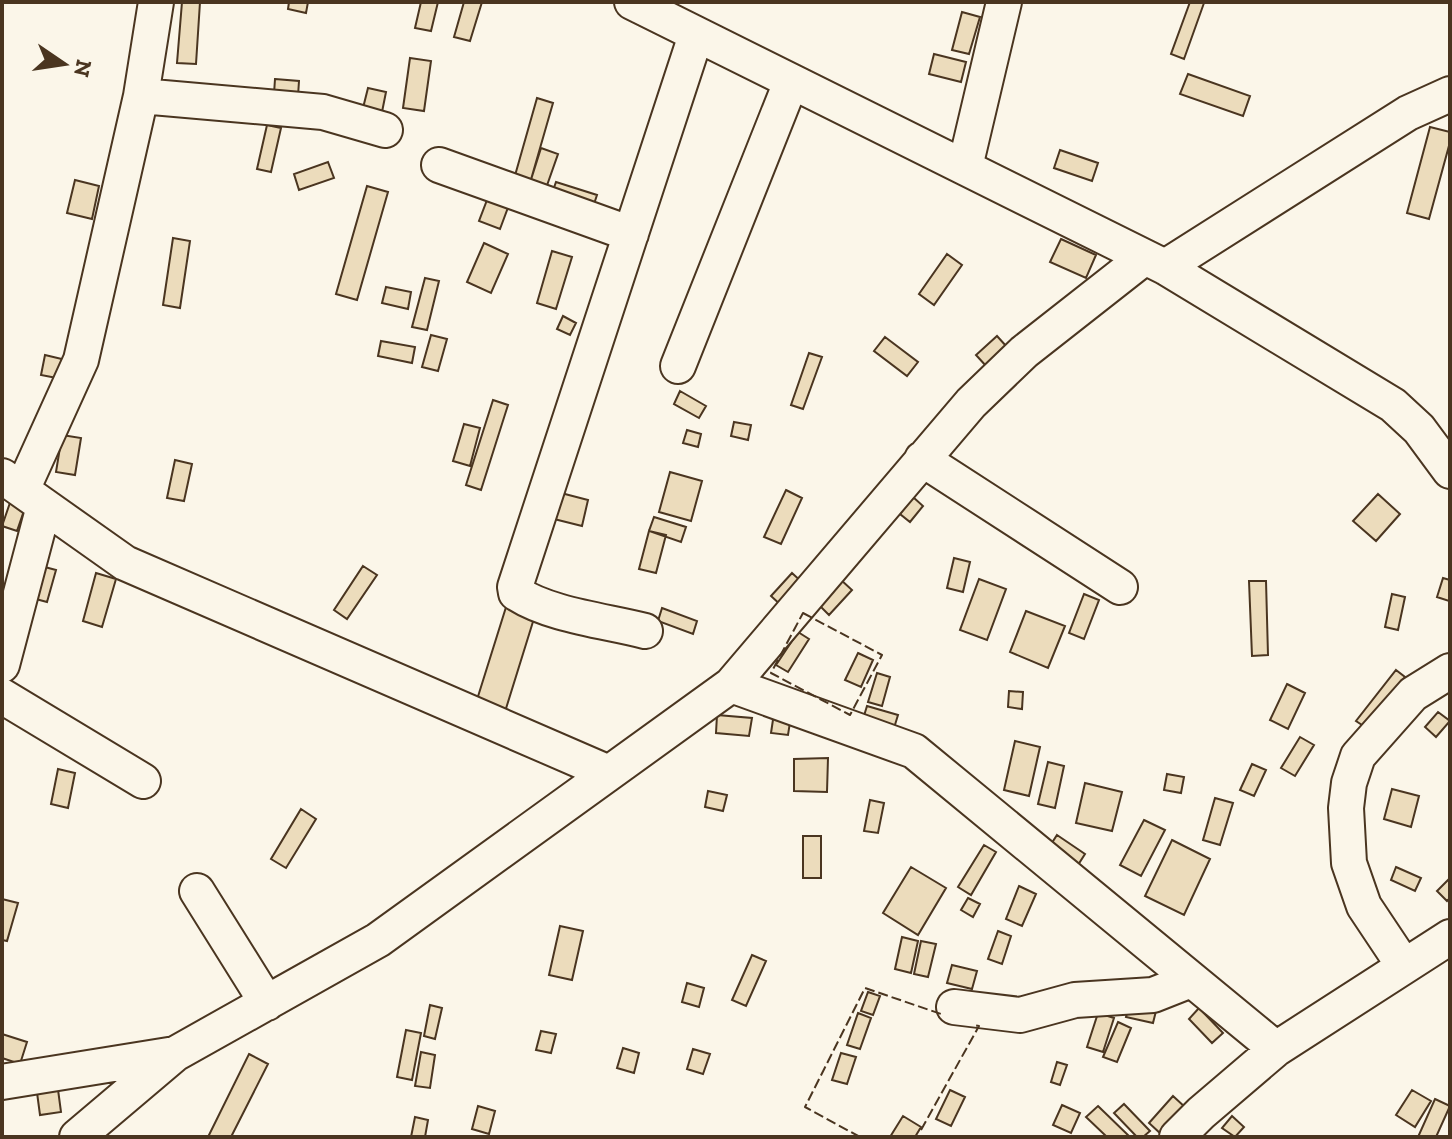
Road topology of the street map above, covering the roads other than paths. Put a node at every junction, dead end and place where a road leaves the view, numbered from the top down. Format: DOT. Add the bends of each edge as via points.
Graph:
graph roads {
  1 [pos="156,2"];
  2 [pos="632,2"];
  3 [pos="1004,2"];
  4 [pos="696,35"];
  5 [pos="791,82"];
  6 [pos="1450,94"];
  7 [pos="141,96"];
  8 [pos="385,130"];
  9 [pos="439,165"];
  10 [pos="965,167"];
  11 [pos="631,234"];
  12 [pos="1155,262"];
  13 [pos="678,366"];
  14 [pos="922,459"];
  15 [pos="1450,471"];
  16 [pos="23,491"];
  17 [pos="1120,587"];
  18 [pos="645,631"];
  19 [pos="2,665"];
  20 [pos="1450,671"];
  21 [pos="731,685"];
  22 [pos="2,696"];
  23 [pos="609,773"];
  24 [pos="143,781"];
  25 [pos="197,891"];
  26 [pos="1450,937"];
  27 [pos="1404,966"];
  28 [pos="1191,980"];
  29 [pos="267,1003"];
  30 [pos="954,1007"];
  31 [pos="1276,1049"];
  32 [pos="175,1054"];
  33 [pos="2,1082"];
  34 [pos="77,1137"];
  35 [pos="1177,1137"];
  1 -- 7 [label="street"];
  2 -- 4 [label="street"];
  3 -- 10 [label="street"];
  4 -- 5 [label="street"];
  4 -- 11 [label="street"];
  5 -- 10 [label="street"];
  5 -- 13 [label="street"];
  6 -- 12 [label="street" via="1408,113"];
  7 -- 8 [label="street" via="323,112"];
  7 -- 16 [label="street" via="81,360"];
  9 -- 11 [label="street"];
  10 -- 12 [label="street"];
  11 -- 18 [label="street" via="515,587 516,593 545,607"];
  12 -- 14 [label="street" via="1024,352"];
  12 -- 15 [label="street" via="1393,405"];
  14 -- 17 [label="street"];
  14 -- 21 [label="street"];
  16 -- 19 [label="street"];
  16 -- 23 [label="street" via="125,563"];
  20 -- 27 [label="street" via="1413,694 1358,756 1349,783 1349,863 1364,906"];
  21 -- 23 [label="street"];
  21 -- 28 [label="street" via="914,751"];
  22 -- 24 [label="street"];
  23 -- 29 [label="street" via="378,940"];
  25 -- 29 [label="street"];
  26 -- 27 [label="street"];
  27 -- 31 [label="street"];
  28 -- 30 [label="street" via="1153,995 1075,1000 1020,1015"];
  28 -- 31 [label="street"];
  29 -- 32 [label="street"];
  31 -- 35 [label="street"];
  32 -- 33 [label="street"];
  32 -- 34 [label="street"];
}
